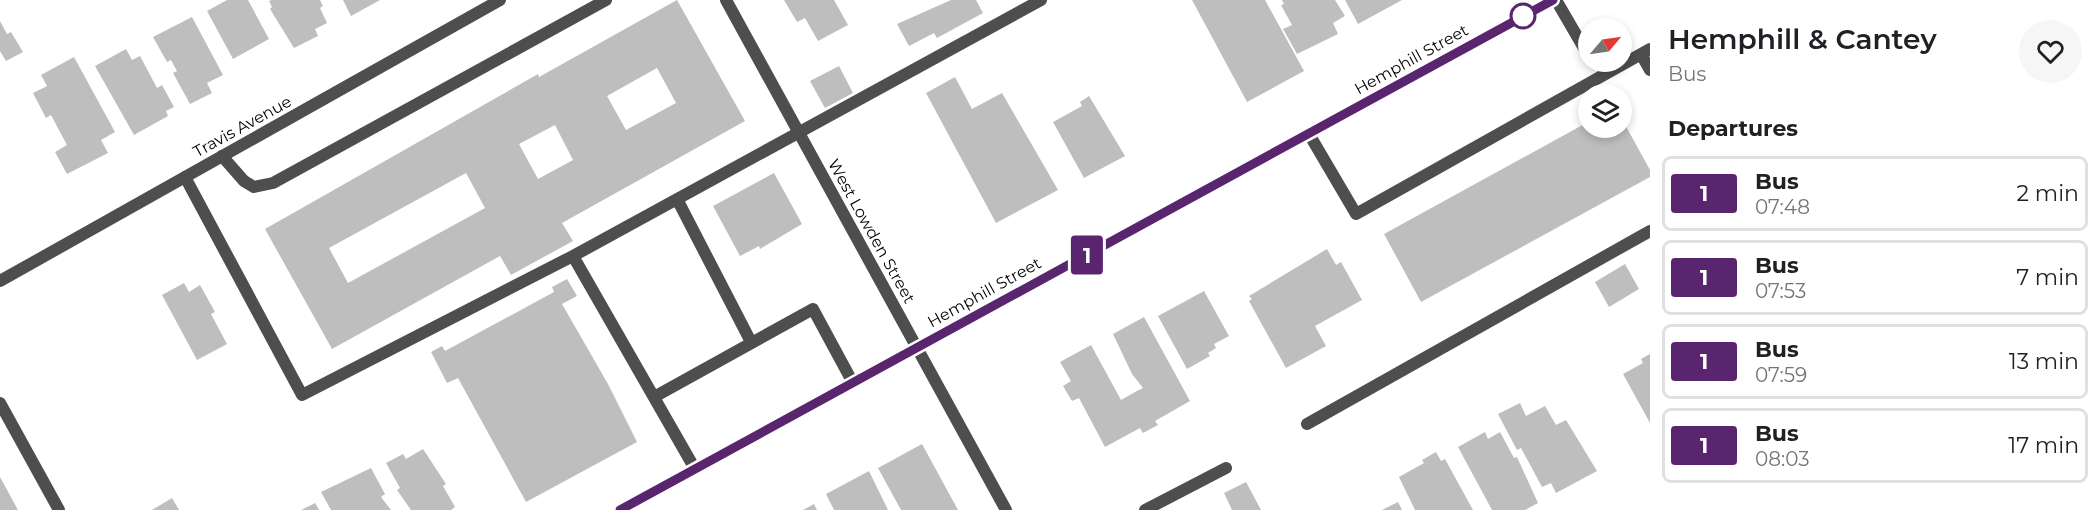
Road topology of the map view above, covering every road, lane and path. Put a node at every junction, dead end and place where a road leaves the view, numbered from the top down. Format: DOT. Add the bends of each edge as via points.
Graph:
graph roads {
  1 [pos="500,0"];
  2 [pos="606,0"];
  3 [pos="726,0"];
  4 [pos="1041,0"];
  5 [pos="1555,0"];
  6 [pos="1578,38"];
  7 [pos="1645,51"];
  8 [pos="1650,70"];
  9 [pos="1598,72"];
  10 [pos="1601,76"];
  11 [pos="799,132"];
  12 [pos="1309,134"];
  13 [pos="222,156"];
  14 [pos="185,177"];
  15 [pos="677,199"];
  16 [pos="1650,231"];
  17 [pos="573,255"];
  18 [pos="0,281"];
  19 [pos="751,342"];
  20 [pos="917,348"];
  21 [pos="853,383"];
  22 [pos="654,397"];
  23 [pos="0,403"];
  24 [pos="1306,424"];
  25 [pos="1226,468"];
  26 [pos="695,469"];
  27 [pos="59,510"];
  28 [pos="620,510"];
  29 [pos="1006,510"];
  30 [pos="1144,510"];
  1 -- 13 [label="street, Travis Avenue"];
  2 -- 13 [label="street" via="273,183 254,186 244,181"];
  3 -- 11 [label="street, West Lowden Street"];
  4 -- 11 [label="street"];
  5 -- 6 [label="street"];
  5 -- 12 [label="main road, Hemphill Street"];
  7 -- 8 [label="street"];
  7 -- 10 [label="street"];
  9 -- 10 [label="street"];
  10 -- 12 [label="street" via="1356,214"];
  11 -- 15 [label="street"];
  11 -- 20 [label="street, West Lowden Street"];
  12 -- 20 [label="main road, Hemphill Street"];
  13 -- 14 [label="street, Travis Avenue"];
  14 -- 17 [label="street" via="302,395"];
  14 -- 18 [label="street, Travis Avenue"];
  15 -- 17 [label="street"];
  15 -- 19 [label="street"];
  16 -- 24 [label="street"];
  17 -- 22 [label="street"];
  19 -- 21 [label="street" via="813,309"];
  19 -- 22 [label="street"];
  20 -- 21 [label="main road, Hemphill Street"];
  20 -- 29 [label="street, West Lowden Street"];
  21 -- 26 [label="main road, Hemphill Street"];
  22 -- 26 [label="street"];
  23 -- 27 [label="street"];
  25 -- 30 [label="street"];
  26 -- 28 [label="main road, Hemphill Street"];
}
